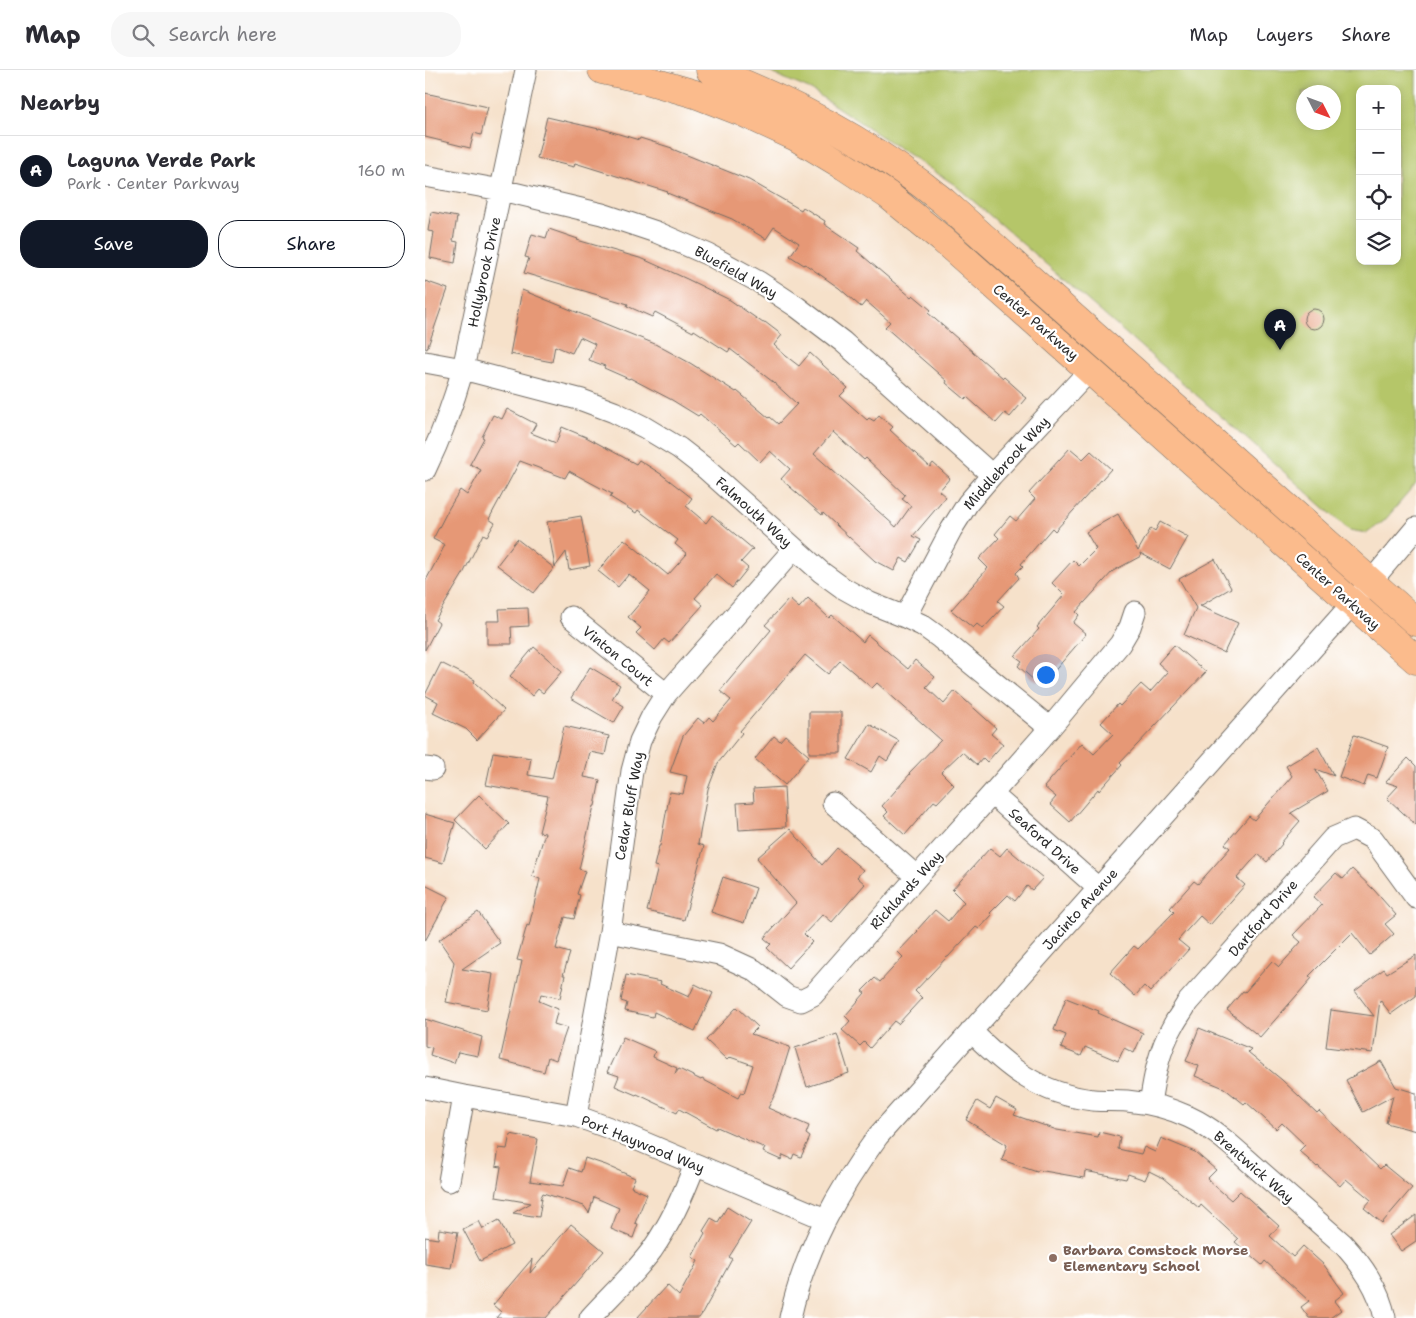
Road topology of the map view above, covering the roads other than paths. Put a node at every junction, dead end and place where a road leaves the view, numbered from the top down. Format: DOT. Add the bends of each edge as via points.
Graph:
graph roads {
  1 [pos="526,70"];
  2 [pos="602,70"];
  3 [pos="710,70"];
  4 [pos="425,176"];
  5 [pos="501,190"];
  6 [pos="425,362"];
  7 [pos="463,369"];
  8 [pos="1090,370"];
  9 [pos="425,470"];
  10 [pos="992,475"];
  11 [pos="1416,528"];
  12 [pos="794,549"];
  13 [pos="1371,581"];
  14 [pos="1353,604"];
  15 [pos="1135,612"];
  16 [pos="571,617"];
  17 [pos="905,617"];
  18 [pos="1416,622"];
  19 [pos="1416,660"];
  20 [pos="666,694"];
  21 [pos="1050,728"];
  22 [pos="992,794"];
  23 [pos="833,803"];
  24 [pos="917,877"];
  25 [pos="1098,888"];
  26 [pos="1416,898"];
  27 [pos="610,932"];
  28 [pos="971,1031"];
  29 [pos="425,1088"];
  30 [pos="465,1096"];
  31 [pos="1150,1104"];
  32 [pos="576,1116"];
  33 [pos="695,1164"];
  34 [pos="449,1181"];
  35 [pos="825,1219"];
  36 [pos="590,1318"];
  37 [pos="790,1318"];
  38 [pos="1385,1318"];
  1 -- 5 [label="street, Hollybrook Drive"];
  2 -- 8 [label="main road, Center Parkway" via="686,92 744,113 844,166 888,195 942,239"];
  3 -- 13 [label="main road, Center Parkway" via="792,104 907,172"];
  4 -- 5 [label="street, Bluefield Way"];
  5 -- 7 [label="street, Hollybrook Drive"];
  5 -- 10 [label="street, Bluefield Way" via="602,214 656,232 759,282 843,342"];
  6 -- 7 [label="street, Falmouth Way"];
  7 -- 9 [label="street, Hollybrook Drive" via="435,451"];
  7 -- 12 [label="street, Falmouth Way" via="582,400 644,427 706,469"];
  8 -- 10 [label="street, Middlebrook Way"];
  8 -- 14 [label="main road, Center Parkway"];
  10 -- 17 [label="street, Middlebrook Way" via="968,503 951,530"];
  11 -- 13 [label="street, Jacinto Avenue"];
  12 -- 17 [label="street, Falmouth Way" via="843,588"];
  12 -- 20 [label="street, Cedar Bluff Way"];
  13 -- 14 [label="street, Jacinto Avenue"];
  13 -- 18 [label="main road, Center Parkway"];
  14 -- 19 [label="main road, Center Parkway"];
  14 -- 25 [label="street, Jacinto Avenue"];
  15 -- 21 [label="street, Richlands Way" via="1120,644"];
  16 -- 20 [label="street, Vinton Court"];
  17 -- 21 [label="street, Falmouth Way" via="940,638"];
  20 -- 27 [label="street, Cedar Bluff Way" via="640,741 632,770"];
  21 -- 22 [label="street, Richlands Way"];
  22 -- 24 [label="street, Richlands Way"];
  22 -- 25 [label="street, Seaford Drive"];
  23 -- 24 [label="street"];
  24 -- 27 [label="street, Richlands Way" via="813,996 801,1002 787,996 754,970 719,954"];
  25 -- 28 [label="street, Jacinto Avenue"];
  26 -- 31 [label="street, Dartford Drive" via="1373,840 1354,830 1333,838 1187,1004 1162,1050"];
  27 -- 32 [label="street, Cedar Bluff Way"];
  28 -- 31 [label="street, Brentwick Way" via="1014,1070 1060,1093 1093,1100"];
  28 -- 35 [label="street, Jacinto Avenue" via="878,1136 854,1168"];
  29 -- 30 [label="street, Port Haywood Way"];
  30 -- 32 [label="street, Port Haywood Way"];
  30 -- 34 [label="street"];
  31 -- 38 [label="street, Brentwick Way" via="1188,1116 1221,1136 1343,1244 1370,1279"];
  32 -- 33 [label="street, Port Haywood Way"];
  33 -- 35 [label="street, Port Haywood Way"];
  33 -- 36 [label="street" via="668,1225 652,1249"];
  35 -- 37 [label="street, Jacinto Avenue" via="807,1260"];
}
